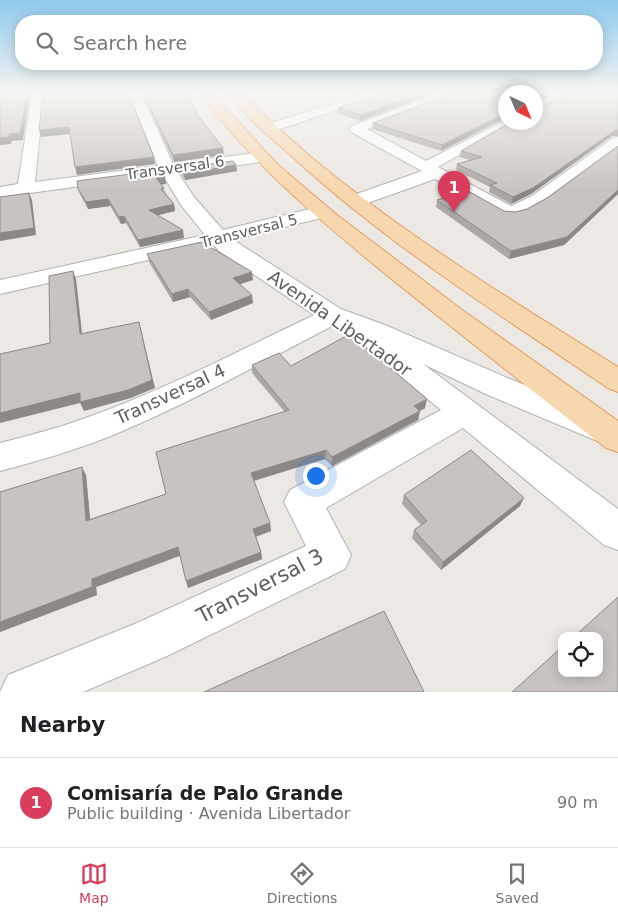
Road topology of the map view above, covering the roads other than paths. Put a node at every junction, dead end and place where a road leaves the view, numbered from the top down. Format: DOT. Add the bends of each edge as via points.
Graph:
graph roads {
  1 [pos="34,125"];
  2 [pos="149,125"];
  3 [pos="234,125"];
  4 [pos="266,125"];
  5 [pos="278,125"];
  6 [pos="366,125"];
  7 [pos="269,128"];
  8 [pos="498,130"];
  9 [pos="618,141"];
  10 [pos="261,157"];
  11 [pos="168,169"];
  12 [pos="432,170"];
  13 [pos="26,189"];
  14 [pos="0,192"];
  15 [pos="355,201"];
  16 [pos="322,212"];
  17 [pos="220,238"];
  18 [pos="0,287"];
  19 [pos="334,315"];
  20 [pos="618,381"];
  21 [pos="464,412"];
  22 [pos="614,436"];
  23 [pos="0,457"];
  24 [pos="618,532"];
  25 [pos="26,692"];
  1 -- 13 [label="street"];
  2 -- 11 [label="street, Avenida Libertador"];
  3 -- 10 [label="main road"];
  4 -- 7 [label="main road"];
  5 -- 7 [label="street"];
  6 -- 12 [label="street" via="356,129"];
  7 -- 15 [label="main road"];
  8 -- 12 [label="street"];
  9 -- 12 [label="street" via="538,200 509,212"];
  10 -- 11 [label="street, Transversal 6"];
  10 -- 16 [label="main road"];
  11 -- 13 [label="street, Transversal 6"];
  11 -- 17 [label="street, Avenida Libertador" via="195,212"];
  12 -- 15 [label="street" via="420,178"];
  13 -- 14 [label="street, Transversal 6"];
  15 -- 16 [label="main road"];
  15 -- 20 [label="main road" via="438,261"];
  16 -- 17 [label="street, Transversal 5"];
  16 -- 22 [label="main road" via="452,316"];
  17 -- 18 [label="street, Transversal 5"];
  17 -- 19 [label="street, Avenida Libertador"];
  19 -- 21 [label="street, Avenida Libertador" via="386,350"];
  19 -- 22 [label="street"];
  19 -- 23 [label="street, Transversal 4" via="160,402 70,437"];
  21 -- 24 [label="street, Avenida Libertador"];
  21 -- 25 [label="street, Transversal 3" via="303,502 331,555 149,641"];
}
